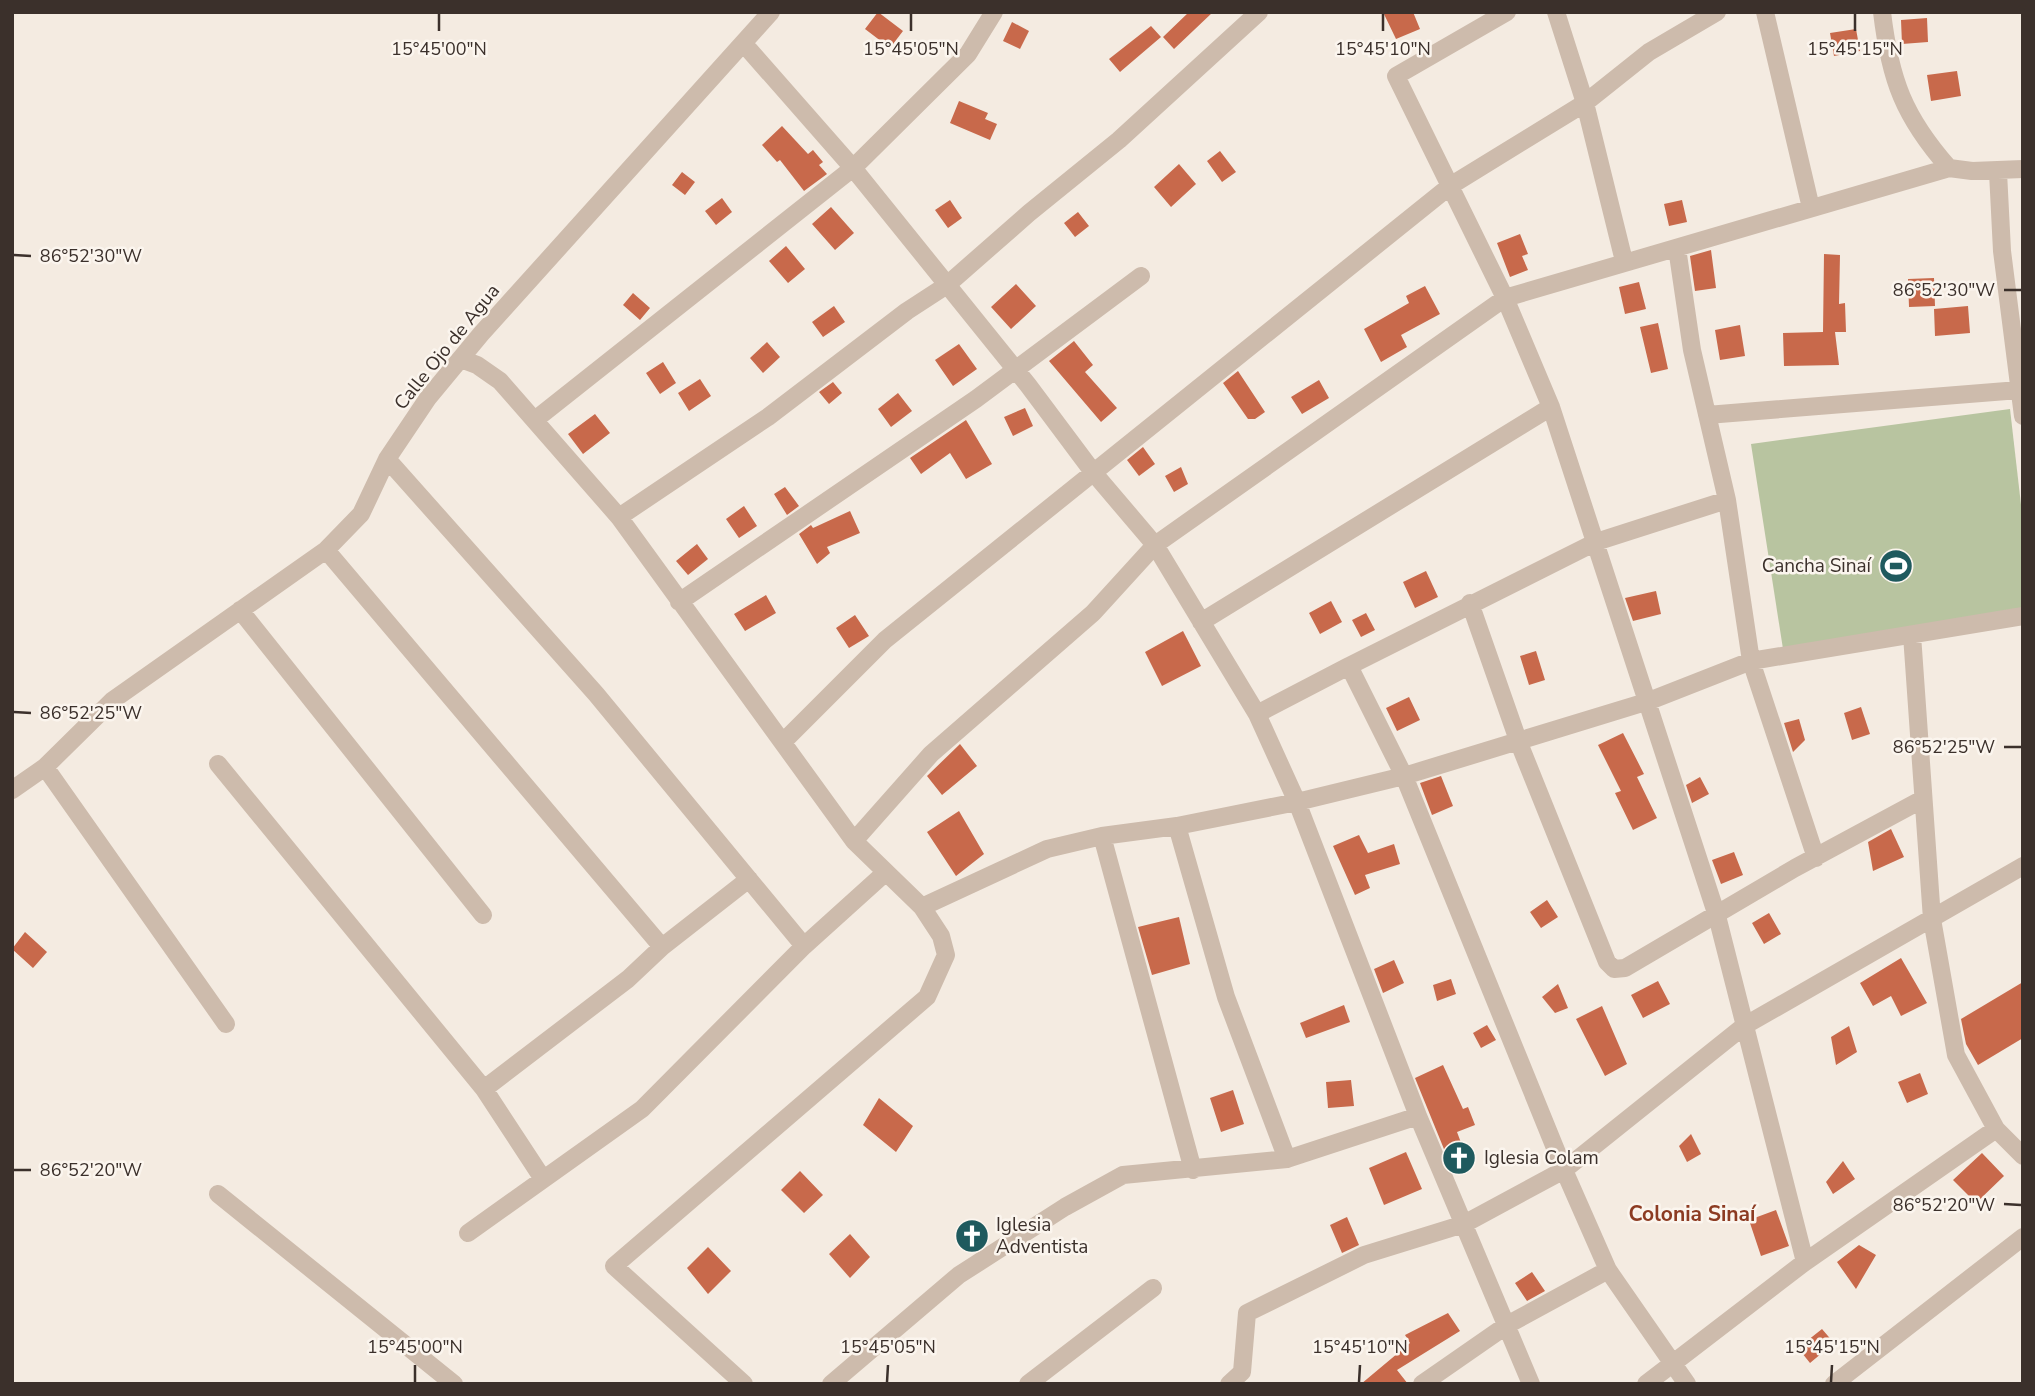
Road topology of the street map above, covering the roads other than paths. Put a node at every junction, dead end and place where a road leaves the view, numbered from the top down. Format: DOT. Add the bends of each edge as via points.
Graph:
graph roads {
  1 [pos="771,12"];
  2 [pos="994,12"];
  3 [pos="1259,12"];
  4 [pos="1507,12"];
  5 [pos="1556,12"];
  6 [pos="1717,12"];
  7 [pos="1765,12"];
  8 [pos="1882,12"];
  9 [pos="744,44"];
  10 [pos="1585,103"];
  11 [pos="853,167"];
  12 [pos="1949,168"];
  13 [pos="2023,169"];
  14 [pos="1998,172"];
  15 [pos="1450,186"];
  16 [pos="1811,208"];
  17 [pos="1677,248"];
  18 [pos="1624,261"];
  19 [pos="1141,276"];
  20 [pos="947,285"];
  21 [pos="1505,298"];
  22 [pos="460,359"];
  23 [pos="1015,369"];
  24 [pos="2020,390"];
  25 [pos="1551,407"];
  26 [pos="1707,415"];
  27 [pos="2023,416"];
  28 [pos="536,419"];
  29 [pos="387,459"];
  30 [pos="1093,472"];
  31 [pos="1727,500"];
  32 [pos="618,517"];
  33 [pos="1596,542"];
  34 [pos="1155,545"];
  35 [pos="326,550"];
  36 [pos="679,602"];
  37 [pos="1470,603"];
  38 [pos="240,610"];
  39 [pos="2023,616"];
  40 [pos="1201,622"];
  41 [pos="1912,635"];
  42 [pos="1751,662"];
  43 [pos="1349,666"];
  44 [pos="1649,701"];
  45 [pos="1257,715"];
  46 [pos="783,742"];
  47 [pos="1519,743"];
  48 [pos="218,764"];
  49 [pos="45,767"];
  50 [pos="1404,776"];
  51 [pos="12,790"];
  52 [pos="1923,799"];
  53 [pos="1297,802"];
  54 [pos="1177,826"];
  55 [pos="1102,836"];
  56 [pos="853,841"];
  57 [pos="1816,858"];
  58 [pos="2023,866"];
  59 [pos="886,872"];
  60 [pos="749,879"];
  61 [pos="922,907"];
  62 [pos="483,915"];
  63 [pos="1717,916"];
  64 [pos="1932,919"];
  65 [pos="804,946"];
  66 [pos="662,947"];
  67 [pos="226,1024"];
  68 [pos="1744,1026"];
  69 [pos="484,1089"];
  70 [pos="1418,1116"];
  71 [pos="1996,1129"];
  72 [pos="2023,1156"];
  73 [pos="1287,1159"];
  74 [pos="1193,1170"];
  75 [pos="1564,1170"];
  76 [pos="543,1179"];
  77 [pos="218,1194"];
  78 [pos="1464,1224"];
  79 [pos="468,1233"];
  80 [pos="2023,1237"];
  81 [pos="1805,1262"];
  82 [pos="1608,1270"];
  83 [pos="1153,1288"];
  84 [pos="1507,1325"];
  85 [pos="1671,1364"];
  86 [pos="454,1384"];
  87 [pos="744,1384"];
  88 [pos="831,1384"];
  89 [pos="1028,1384"];
  90 [pos="1229,1384"];
  91 [pos="1422,1384"];
  92 [pos="1531,1384"];
  93 [pos="1646,1384"];
  94 [pos="1687,1384"];
  95 [pos="1834,1384"];
  1 -- 9 [label="street, Calle Ojo de Agua"];
  2 -- 11 [label="street" via="968,54"];
  3 -- 20 [label="street" via="1119,140"];
  4 -- 15 [label="street" via="1396,76"];
  5 -- 10 [label="street"];
  6 -- 10 [label="street" via="1649,52"];
  7 -- 16 [label="street"];
  8 -- 12 [label="street" via="1886,48 1902,102 1921,136"];
  9 -- 11 [label="street"];
  9 -- 22 [label="street, Calle Ojo de Agua"];
  10 -- 15 [label="street"];
  10 -- 18 [label="street"];
  11 -- 20 [label="street"];
  11 -- 28 [label="street"];
  12 -- 14 [label="street"];
  12 -- 16 [label="street"];
  13 -- 14 [label="street"];
  14 -- 24 [label="street" via="2002,251"];
  15 -- 21 [label="street"];
  15 -- 30 [label="street"];
  16 -- 17 [label="street"];
  17 -- 18 [label="street"];
  17 -- 26 [label="street"];
  18 -- 21 [label="street"];
  19 -- 23 [label="street"];
  20 -- 23 [label="street"];
  20 -- 32 [label="street" via="768,417"];
  21 -- 25 [label="street"];
  21 -- 34 [label="street"];
  22 -- 28 [label="street" via="500,381"];
  22 -- 29 [label="street, Calle Ojo de Agua"];
  23 -- 30 [label="street"];
  23 -- 36 [label="street"];
  24 -- 26 [label="street"];
  24 -- 27 [label="street"];
  25 -- 33 [label="street"];
  25 -- 40 [label="street"];
  26 -- 31 [label="street"];
  28 -- 32 [label="street"];
  29 -- 35 [label="street, Calle Ojo de Agua" via="360,514"];
  29 -- 60 [label="street" via="596,694"];
  30 -- 34 [label="street"];
  30 -- 46 [label="street" via="885,640"];
  31 -- 33 [label="street"];
  31 -- 42 [label="street"];
  32 -- 36 [label="street"];
  33 -- 37 [label="street"];
  33 -- 44 [label="street"];
  34 -- 40 [label="street"];
  34 -- 56 [label="street" via="1093,613 931,754"];
  35 -- 38 [label="street, Calle Ojo de Agua"];
  35 -- 66 [label="street"];
  36 -- 46 [label="street"];
  37 -- 43 [label="street"];
  37 -- 47 [label="street"];
  38 -- 49 [label="street, Calle Ojo de Agua" via="113,700"];
  38 -- 62 [label="street"];
  39 -- 41 [label="street"];
  40 -- 45 [label="street"];
  41 -- 42 [label="street"];
  41 -- 52 [label="street"];
  42 -- 44 [label="street"];
  42 -- 57 [label="street"];
  43 -- 45 [label="street"];
  43 -- 50 [label="street"];
  44 -- 47 [label="street"];
  44 -- 63 [label="street"];
  45 -- 53 [label="street"];
  46 -- 56 [label="street"];
  47 -- 50 [label="street"];
  47 -- 63 [label="street" via="1607,962 1614,969 1625,968"];
  48 -- 69 [label="street"];
  49 -- 51 [label="street, Calle Ojo de Agua"];
  49 -- 67 [label="street"];
  50 -- 53 [label="street"];
  50 -- 75 [label="street"];
  52 -- 57 [label="street"];
  52 -- 64 [label="street"];
  53 -- 54 [label="street"];
  53 -- 70 [label="street"];
  54 -- 55 [label="street"];
  54 -- 73 [label="street" via="1226,997"];
  55 -- 61 [label="street" via="1047,849"];
  55 -- 74 [label="street"];
  56 -- 59 [label="street"];
  57 -- 63 [label="street"];
  58 -- 64 [label="street"];
  59 -- 61 [label="street"];
  59 -- 65 [label="street"];
  60 -- 65 [label="street"];
  60 -- 66 [label="street"];
  61 -- 87 [label="street" via="941,936 946,955 927,997 614,1266"];
  63 -- 68 [label="street"];
  64 -- 68 [label="street"];
  64 -- 71 [label="street" via="1956,1055"];
  65 -- 76 [label="street" via="642,1109"];
  66 -- 69 [label="street" via="628,979"];
  68 -- 75 [label="street"];
  68 -- 81 [label="street"];
  69 -- 76 [label="street"];
  70 -- 73 [label="street"];
  70 -- 78 [label="street"];
  71 -- 72 [label="street"];
  71 -- 81 [label="street"];
  73 -- 74 [label="street"];
  74 -- 88 [label="street" via="1123,1175 1065,1206 959,1275"];
  75 -- 78 [label="street"];
  75 -- 82 [label="street"];
  76 -- 79 [label="street"];
  77 -- 86 [label="street"];
  78 -- 84 [label="street"];
  78 -- 90 [label="street" via="1364,1255 1247,1313 1242,1372"];
  80 -- 95 [label="street"];
  81 -- 85 [label="street"];
  82 -- 84 [label="street"];
  82 -- 85 [label="street"];
  83 -- 89 [label="street"];
  84 -- 91 [label="street"];
  84 -- 92 [label="street"];
  85 -- 93 [label="street"];
  85 -- 94 [label="street"];
}
